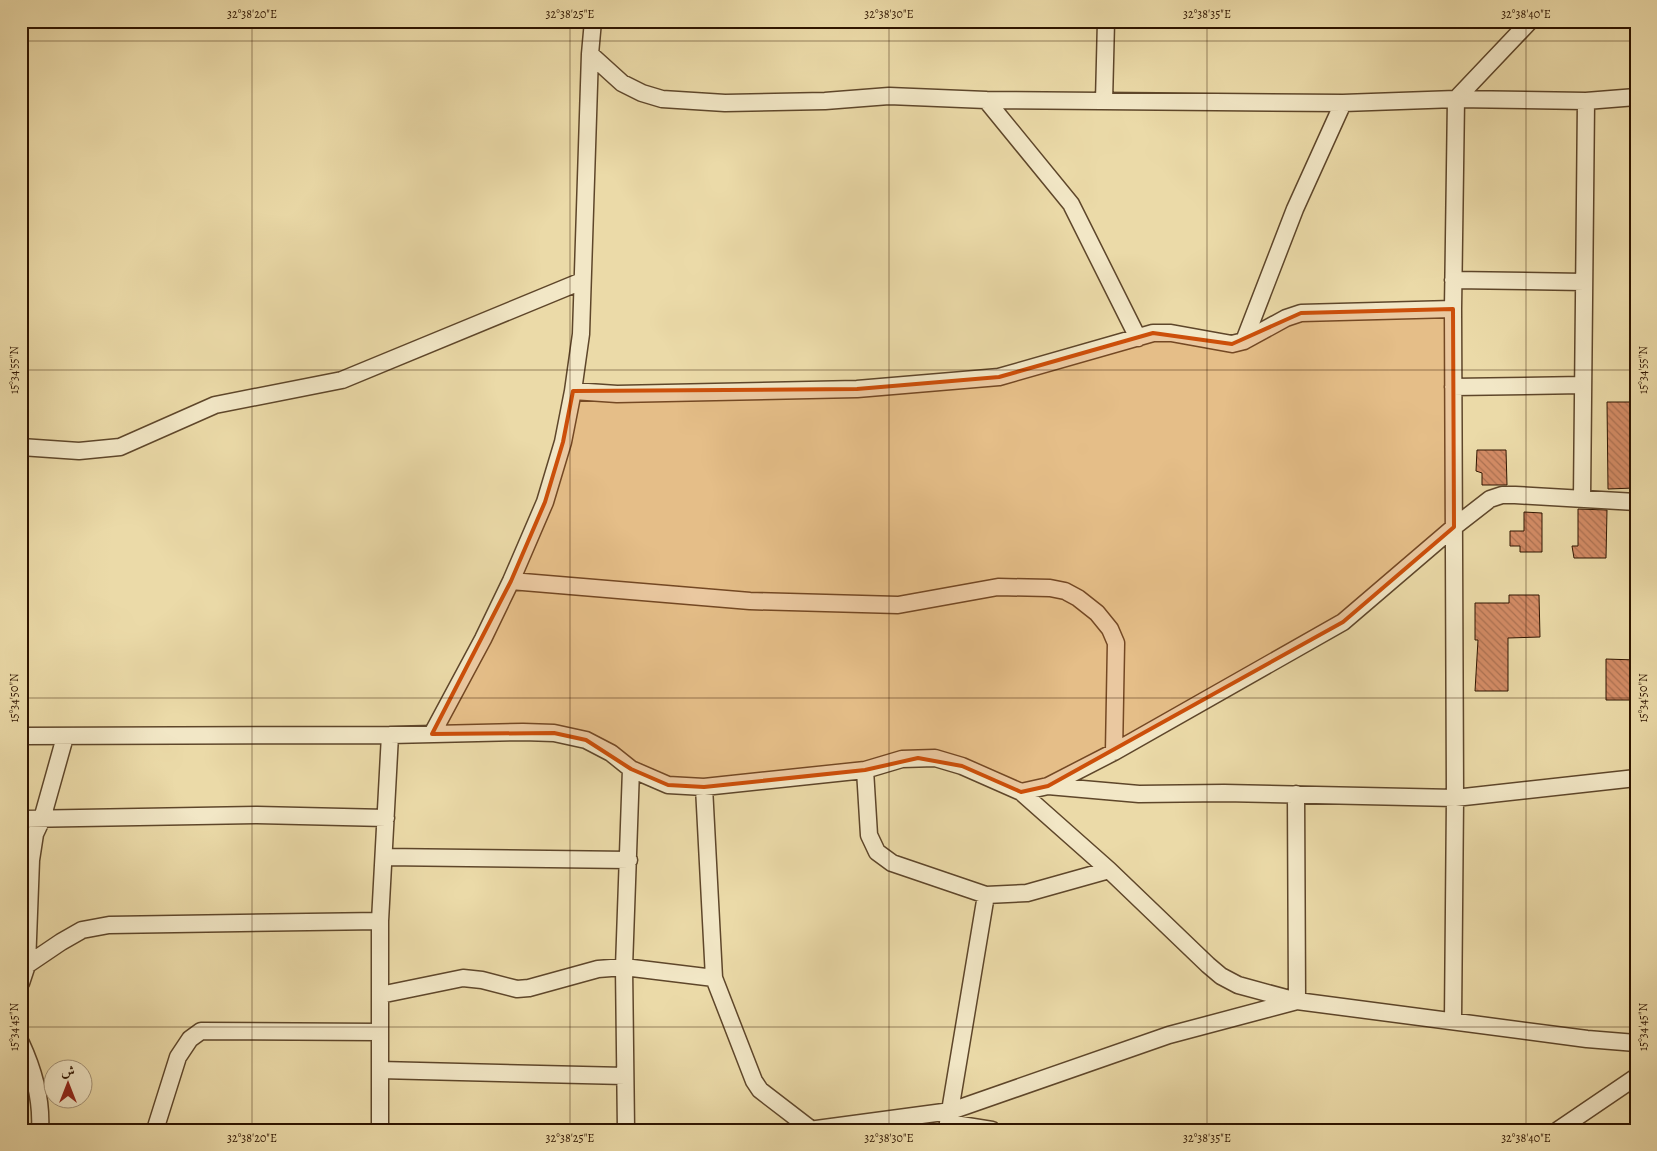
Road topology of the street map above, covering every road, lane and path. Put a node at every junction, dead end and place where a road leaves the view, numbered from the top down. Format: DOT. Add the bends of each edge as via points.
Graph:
graph roads {
  1 [pos="593,21"];
  2 [pos="1106,21"];
  3 [pos="1530,21"];
  4 [pos="590,54"];
  5 [pos="1636,97"];
  6 [pos="1456,99"];
  7 [pos="986,100"];
  8 [pos="1104,101"];
  9 [pos="1586,101"];
  10 [pos="1343,103"];
  11 [pos="1454,280"];
  12 [pos="582,281"];
  13 [pos="1584,282"];
  14 [pos="1453,310"];
  15 [pos="1138,338"];
  16 [pos="1244,341"];
  17 [pos="1583,385"];
  18 [pos="1453,387"];
  19 [pos="573,391"];
  20 [pos="21,448"];
  21 [pos="1582,499"];
  22 [pos="1636,502"];
  23 [pos="1454,527"];
  24 [pos="511,581"];
  25 [pos="432,734"];
  26 [pos="390,735"];
  27 [pos="21,736"];
  28 [pos="65,737"];
  29 [pos="1114,752"];
  30 [pos="631,769"];
  31 [pos="865,770"];
  32 [pos="1636,778"];
  33 [pos="1048,786"];
  34 [pos="704,787"];
  35 [pos="1022,792"];
  36 [pos="1296,794"];
  37 [pos="1455,798"];
  38 [pos="386,818"];
  39 [pos="21,819"];
  40 [pos="42,819"];
  41 [pos="384,857"];
  42 [pos="629,860"];
  43 [pos="1109,870"];
  44 [pos="986,895"];
  45 [pos="380,922"];
  46 [pos="27,965"];
  47 [pos="624,967"];
  48 [pos="714,978"];
  49 [pos="21,983"];
  50 [pos="380,996"];
  51 [pos="1297,1001"];
  52 [pos="1453,1021"];
  53 [pos="379,1032"];
  54 [pos="21,1043"];
  55 [pos="1636,1043"];
  56 [pos="380,1070"];
  57 [pos="625,1076"];
  58 [pos="1636,1077"];
  59 [pos="948,1121"];
  60 [pos="40,1130"];
  61 [pos="155,1130"];
  62 [pos="380,1130"];
  63 [pos="626,1130"];
  64 [pos="811,1130"];
  65 [pos="992,1130"];
  66 [pos="1558,1130"];
  1 -- 4 [label="street"];
  2 -- 8 [label="street"];
  3 -- 6 [label="street"];
  4 -- 7 [label="street" via="622,83 662,99 825,101 889,96"];
  4 -- 12 [label="street"];
  5 -- 9 [label="street"];
  6 -- 9 [label="street"];
  6 -- 10 [label="street"];
  6 -- 11 [label="street"];
  7 -- 8 [label="street"];
  7 -- 15 [label="street" via="1071,204"];
  8 -- 10 [label="street"];
  9 -- 13 [label="street"];
  10 -- 16 [label="street" via="1294,209"];
  11 -- 13 [label="street"];
  11 -- 14 [label="street"];
  12 -- 19 [label="street" via="581,334"];
  12 -- 20 [label="street" via="342,380 215,405 120,447 79,451"];
  13 -- 17 [label="street"];
  14 -- 16 [label="street" via="1301,313"];
  14 -- 18 [label="street"];
  15 -- 16 [label="street" via="1153,333 1170,333 1218,343"];
  15 -- 19 [label="street" via="999,377 857,389 618,394"];
  17 -- 18 [label="street"];
  17 -- 21 [label="street"];
  18 -- 23 [label="street"];
  19 -- 24 [label="street" via="563,442 545,502"];
  21 -- 22 [label="street"];
  21 -- 23 [label="street" via="1502,495 1490,499"];
  23 -- 29 [label="street" via="1343,622"];
  23 -- 37 [label="street"];
  24 -- 25 [label="street"];
  24 -- 29 [label="street" via="750,601 898,605 998,587 1050,588 1065,592 1097,612 1116,643"];
  25 -- 26 [label="street"];
  25 -- 30 [label="street" via="554,733 586,740 611,753"];
  26 -- 28 [label="street"];
  26 -- 38 [label="street"];
  27 -- 28 [label="street"];
  28 -- 40 [label="street"];
  29 -- 33 [label="street"];
  30 -- 34 [label="street" via="668,785"];
  30 -- 42 [label="street"];
  31 -- 34 [label="street"];
  31 -- 35 [label="street" via="902,759 935,758"];
  31 -- 44 [label="street" via="868,835 877,852 892,864"];
  32 -- 37 [label="street"];
  33 -- 35 [label="street"];
  33 -- 36 [label="street" via="1139,794"];
  34 -- 48 [label="street"];
  35 -- 43 [label="street"];
  36 -- 37 [label="street"];
  36 -- 51 [label="street"];
  37 -- 52 [label="street"];
  38 -- 40 [label="street"];
  38 -- 41 [label="street"];
  39 -- 40 [label="street"];
  40 -- 46 [label="street" via="35,834 30,860"];
  41 -- 42 [label="street"];
  41 -- 45 [label="street"];
  42 -- 47 [label="street"];
  43 -- 44 [label="street" via="1027,893"];
  43 -- 51 [label="street" via="1221,976 1238,985"];
  44 -- 59 [label="street"];
  45 -- 46 [label="street" via="109,925 82,930"];
  45 -- 50 [label="street"];
  46 -- 49 [label="street"];
  47 -- 48 [label="street"];
  47 -- 50 [label="street" via="598,969 529,988 517,989 462,978"];
  47 -- 57 [label="street"];
  48 -- 64 [label="street" via="754,1081 760,1090"];
  50 -- 53 [label="street"];
  51 -- 52 [label="street"];
  51 -- 59 [label="street" via="1169,1035"];
  52 -- 55 [label="street" via="1587,1040"];
  53 -- 56 [label="street"];
  53 -- 61 [label="street" via="201,1031 190,1038 178,1056"];
  54 -- 60 [label="street" via="36,1083 41,1110"];
  56 -- 57 [label="street"];
  56 -- 62 [label="street"];
  57 -- 63 [label="street"];
  58 -- 66 [label="street"];
  59 -- 64 [label="street"];
  59 -- 65 [label="street"];
}
